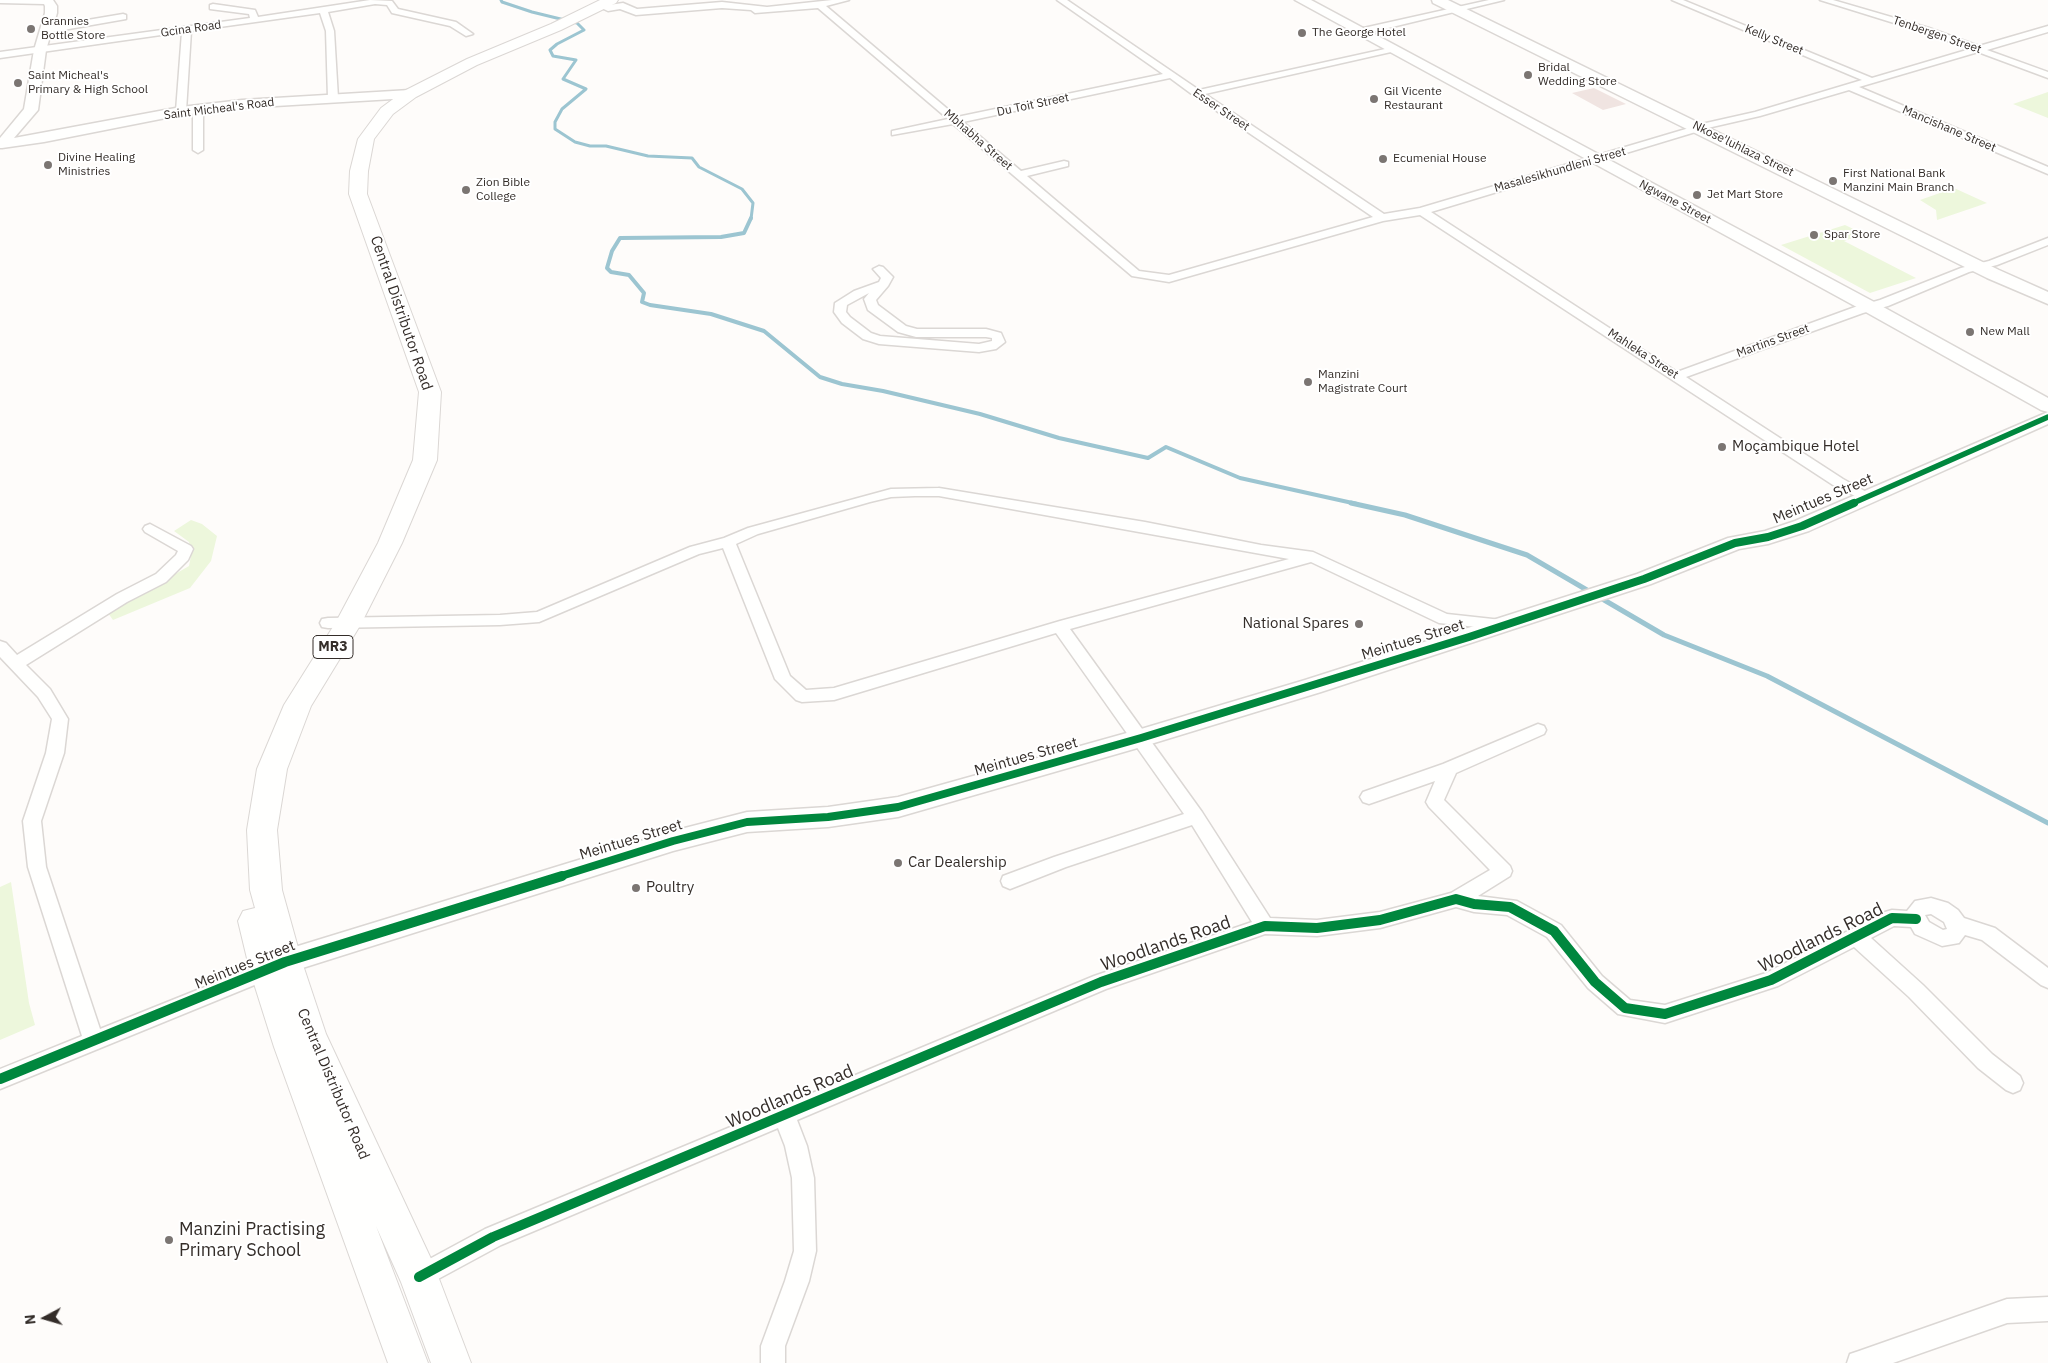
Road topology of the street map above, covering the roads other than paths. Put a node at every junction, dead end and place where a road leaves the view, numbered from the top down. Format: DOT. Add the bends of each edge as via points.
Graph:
graph roads {
  1 [pos="0,0"];
  2 [pos="20,0"];
  3 [pos="50,0"];
  4 [pos="363,0"];
  5 [pos="845,0"];
  6 [pos="1061,0"];
  7 [pos="1301,0"];
  8 [pos="1438,0"];
  9 [pos="1500,0"];
  10 [pos="1676,0"];
  11 [pos="1824,0"];
  12 [pos="379,1"];
  13 [pos="604,2"];
  14 [pos="725,3"];
  15 [pos="215,4"];
  16 [pos="820,4"];
  17 [pos="766,9"];
  18 [pos="1457,10"];
  19 [pos="323,11"];
  20 [pos="713,14"];
  21 [pos="252,16"];
  22 [pos="123,17"];
  23 [pos="186,29"];
  24 [pos="2048,29"];
  25 [pos="46,30"];
  26 [pos="1359,32"];
  27 [pos="469,34"];
  28 [pos="1391,49"];
  29 [pos="40,50"];
  30 [pos="1982,50"];
  31 [pos="0,55"];
  32 [pos="2048,75"];
  33 [pos="1170,76"];
  34 [pos="1872,80"];
  35 [pos="1850,88"];
  36 [pos="1196,93"];
  37 [pos="405,94"];
  38 [pos="333,98"];
  39 [pos="1004,102"];
  40 [pos="1015,109"];
  41 [pos="196,110"];
  42 [pos="181,111"];
  43 [pos="957,121"];
  44 [pos="1700,128"];
  45 [pos="895,133"];
  46 [pos="1,145"];
  47 [pos="198,150"];
  48 [pos="1595,159"];
  49 [pos="1064,164"];
  50 [pos="2048,172"];
  51 [pos="1018,175"];
  52 [pos="1422,211"];
  53 [pos="1382,218"];
  54 [pos="2048,241"];
  55 [pos="1979,266"];
  56 [pos="879,269"];
  57 [pos="1136,274"];
  58 [pos="884,284"];
  59 [pos="2048,299"];
  60 [pos="1870,307"];
  61 [pos="1677,376"];
  62 [pos="2048,406"];
  63 [pos="2048,417"];
  64 [pos="1865,497"];
  65 [pos="150,528"];
  66 [pos="728,542"];
  67 [pos="1313,557"];
  68 [pos="338,623"];
  69 [pos="1505,625"];
  70 [pos="1060,626"];
  71 [pos="0,647"];
  72 [pos="15,664"];
  73 [pos="44,693"];
  74 [pos="1538,730"];
  75 [pos="1141,738"];
  76 [pos="1449,769"];
  77 [pos="1369,797"];
  78 [pos="1196,817"];
  79 [pos="1010,881"];
  80 [pos="1456,899"];
  81 [pos="1265,926"];
  82 [pos="1856,936"];
  83 [pos="276,967"];
  84 [pos="2048,979"];
  85 [pos="94,1041"];
  86 [pos="0,1079"];
  87 [pos="2013,1083"];
  88 [pos="784,1116"];
  89 [pos="419,1277"];
  90 [pos="2048,1309"];
  91 [pos="408,1363"];
  92 [pos="451,1363"];
  93 [pos="773,1363"];
  94 [pos="1859,1363"];
  1 -- 2 [label="street"];
  2 -- 3 [label="street"];
  3 -- 25 [label="street" via="51,13"];
  4 -- 19 [label="street"];
  5 -- 16 [label="street"];
  6 -- 33 [label="street, Esser Street"];
  7 -- 26 [label="main road, Ngwane Street"];
  8 -- 18 [label="main road, Nkose'luhlaza Street"];
  9 -- 18 [label="street"];
  10 -- 34 [label="street, Kelly Street"];
  11 -- 30 [label="street, Tenbergen Street"];
  12 -- 19 [label="street, Gcina Road"];
  12 -- 27 [label="street" via="389,3 395,11 453,24"];
  13 -- 14 [label="street" via="608,8 623,6 636,12"];
  13 -- 37 [label="highway, Central Distributor Road / MR3"];
  14 -- 17 [label="street"];
  15 -- 21 [label="street"];
  16 -- 17 [label="street"];
  16 -- 43 [label="street, Mbhabha Street"];
  17 -- 20 [label="street"];
  18 -- 26 [label="street"];
  18 -- 44 [label="main road, Nkose'luhlaza Street"];
  19 -- 21 [label="street, Gcina Road"];
  19 -- 38 [label="street" via="330,31"];
  21 -- 23 [label="street, Gcina Road"];
  22 -- 25 [label="street"];
  23 -- 29 [label="street, Gcina Road"];
  23 -- 42 [label="street"];
  24 -- 30 [label="street, Masalesikhundleni Street"];
  25 -- 29 [label="street"];
  26 -- 28 [label="main road, Ngwane Street"];
  28 -- 36 [label="street"];
  28 -- 48 [label="main road, Ngwane Street"];
  29 -- 31 [label="street, Gcina Road"];
  29 -- 46 [label="street" via="31,110"];
  30 -- 32 [label="street, Tenbergen Street"];
  30 -- 34 [label="street, Masalesikhundleni Street"];
  33 -- 36 [label="street, Esser Street"];
  33 -- 40 [label="street, Du Toit Street"];
  34 -- 35 [label="street, Masalesikhundleni Street"];
  35 -- 44 [label="street, Masalesikhundleni Street"];
  35 -- 50 [label="street, Mancishane Street"];
  36 -- 53 [label="street, Esser Street"];
  37 -- 38 [label="street, Saint Micheal's Road"];
  37 -- 68 [label="highway, Central Distributor Road / MR3" via="366,139 358,194 430,392 425,460 390,543"];
  38 -- 41 [label="street, Saint Micheal's Road"];
  39 -- 40 [label="street"];
  40 -- 43 [label="street, Du Toit Street"];
  41 -- 42 [label="street, Saint Micheal's Road"];
  41 -- 47 [label="street"];
  42 -- 46 [label="street, Saint Micheal's Road"];
  43 -- 45 [label="street, Du Toit Street"];
  43 -- 51 [label="street, Mbhabha Street"];
  44 -- 48 [label="street, Masalesikhundleni Street"];
  44 -- 55 [label="main road, Nkose'luhlaza Street"];
  48 -- 52 [label="street, Masalesikhundleni Street"];
  48 -- 60 [label="main road, Ngwane Street"];
  49 -- 51 [label="street"];
  51 -- 57 [label="street, Mbhabha Street"];
  52 -- 53 [label="street, Masalesikhundleni Street"];
  52 -- 61 [label="street, Mahleka Street"];
  53 -- 57 [label="street, Masalesikhundleni Street" via="1169,279"];
  54 -- 55 [label="street"];
  55 -- 59 [label="main road, Nkose'luhlaza Street"];
  55 -- 60 [label="street"];
  56 -- 58 [label="street" via="887,277"];
  58 -- 58 [label="street" via="870,299 872,307 902,329 916,333 986,333 997,336 999,342 980,348 879,340 867,336 846,320 840,312 841,303"];
  60 -- 61 [label="street, Martins Street"];
  60 -- 62 [label="main road, Ngwane Street"];
  61 -- 64 [label="street, Mahleka Street"];
  63 -- 64 [label="street, Meintues Street"];
  64 -- 69 [label="street, Meintues Street" via="1802,526 1735,543 1644,579"];
  65 -- 72 [label="street" via="186,549 183,557 161,578 122,598"];
  66 -- 67 [label="street" via="761,528 868,498 891,493 939,492"];
  66 -- 68 [label="street" via="694,550 539,617"];
  66 -- 70 [label="street" via="784,679 802,696 834,694"];
  67 -- 69 [label="street" via="1444,619"];
  67 -- 70 [label="street"];
  68 -- 83 [label="highway, Central Distributor Road / MR3" via="298,704 272,769 262,830"];
  69 -- 75 [label="street, Meintues Street"];
  70 -- 75 [label="street"];
  71 -- 72 [label="street"];
  72 -- 73 [label="street"];
  73 -- 85 [label="street" via="60,719 55,753 32,821 37,867"];
  74 -- 76 [label="street"];
  75 -- 78 [label="street"];
  75 -- 83 [label="street, Meintues Street" via="898,807 828,817 747,822 672,841"];
  76 -- 77 [label="street"];
  76 -- 80 [label="street" via="1435,802 1503,871"];
  78 -- 79 [label="street"];
  78 -- 81 [label="street"];
  80 -- 81 [label="street, Woodlands Road" via="1380,920 1317,928"];
  80 -- 82 [label="street, Woodlands Road" via="1510,907 1554,931 1595,982 1625,1008 1665,1014 1771,980"];
  81 -- 88 [label="street, Woodlands Road" via="1101,982"];
  82 -- 84 [label="street, Woodlands Road" via="1892,918 1916,919 1922,928 1942,938 1952,937 1957,932 1957,924 1988,934"];
  82 -- 87 [label="street" via="1985,1061"];
  83 -- 85 [label="street, Meintues Street"];
  83 -- 89 [label="highway, Central Distributor Road / MR3"];
  83 -- 91 [label="highway, Central Distributor Road / MR3" via="290,1047"];
  85 -- 86 [label="street, Meintues Street"];
  88 -- 89 [label="street, Woodlands Road" via="493,1237"];
  88 -- 93 [label="street" via="796,1146 803,1178 805,1251 773,1346"];
  89 -- 92 [label="highway, Central Distributor Road / MR3"];
  90 -- 94 [label="street" via="2007,1311"];
}
